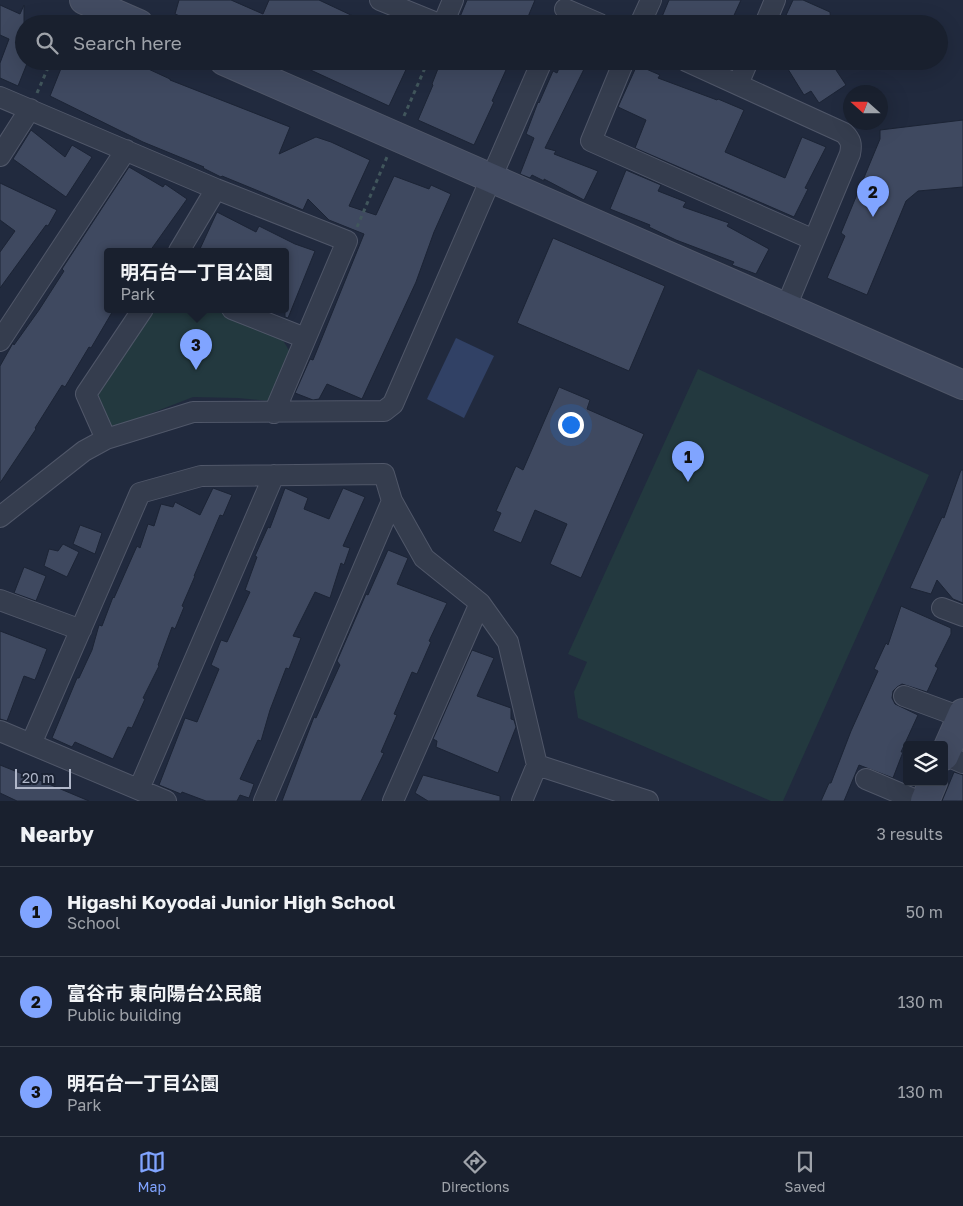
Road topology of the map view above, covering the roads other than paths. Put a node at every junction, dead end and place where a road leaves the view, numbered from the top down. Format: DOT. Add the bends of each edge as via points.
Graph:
graph roads {
  1 [pos="84,0"];
  2 [pos="380,0"];
  3 [pos="453,0"];
  4 [pos="650,0"];
  5 [pos="775,0"];
  6 [pos="118,15"];
  7 [pos="417,15"];
  8 [pos="447,15"];
  9 [pos="644,15"];
  10 [pos="768,15"];
  11 [pos="244,70"];
  12 [pos="538,70"];
  13 [pos="620,70"];
  14 [pos="706,70"];
  15 [pos="744,70"];
  16 [pos="738,84"];
  17 [pos="0,97"];
  18 [pos="30,110"];
  19 [pos="126,150"];
  20 [pos="0,156"];
  21 [pos="490,178"];
  22 [pos="216,189"];
  23 [pos="814,240"];
  24 [pos="181,248"];
  25 [pos="786,308"];
  26 [pos="140,313"];
  27 [pos="242,313"];
  28 [pos="304,338"];
  29 [pos="0,341"];
  30 [pos="963,385"];
  31 [pos="274,413"];
  32 [pos="106,439"];
  33 [pos="274,475"];
  34 [pos="392,501"];
  35 [pos="3,512"];
  36 [pos="0,600"];
  37 [pos="480,603"];
  38 [pos="942,608"];
  39 [pos="963,616"];
  40 [pos="81,630"];
  41 [pos="904,696"];
  42 [pos="962,715"];
  43 [pos="0,731"];
  44 [pos="31,744"];
  45 [pos="948,749"];
  46 [pos="948,757"];
  47 [pos="963,762"];
  48 [pos="537,765"];
  49 [pos="866,779"];
  50 [pos="931,786"];
  51 [pos="138,789"];
  52 [pos="166,801"];
  53 [pos="264,801"];
  54 [pos="393,801"];
  55 [pos="522,801"];
  56 [pos="648,801"];
  57 [pos="918,801"];
  58 [pos="925,801"];
  1 -- 6 [label="street"];
  2 -- 7 [label="street"];
  3 -- 8 [label="street"];
  4 -- 9 [label="street"];
  5 -- 10 [label="street"];
  11 -- 21 [label="street"];
  12 -- 21 [label="street"];
  13 -- 23 [label="street" via="590,141"];
  14 -- 16 [label="street"];
  15 -- 16 [label="street"];
  16 -- 23 [label="street" via="849,138 852,145 850,154"];
  17 -- 18 [label="street"];
  18 -- 19 [label="street"];
  18 -- 20 [label="street"];
  19 -- 22 [label="street"];
  19 -- 29 [label="street"];
  21 -- 25 [label="street"];
  21 -- 31 [label="street" via="393,404 384,412"];
  22 -- 24 [label="street"];
  22 -- 28 [label="street" via="347,241"];
  23 -- 25 [label="street"];
  25 -- 30 [label="street"];
  26 -- 32 [label="street" via="86,394"];
  27 -- 28 [label="street"];
  28 -- 31 [label="street"];
  31 -- 32 [label="street" via="193,412"];
  32 -- 35 [label="street" via="84,451"];
  33 -- 34 [label="street" via="384,474"];
  33 -- 40 [label="street" via="201,476 140,494"];
  33 -- 51 [label="street"];
  34 -- 37 [label="street" via="424,558"];
  34 -- 53 [label="street"];
  36 -- 40 [label="street"];
  37 -- 48 [label="street" via="508,642"];
  37 -- 54 [label="street"];
  38 -- 39 [label="street"];
  40 -- 44 [label="street"];
  41 -- 42 [label="street"];
  42 -- 45 [label="street"];
  43 -- 44 [label="street"];
  44 -- 51 [label="street"];
  46 -- 47 [label="street"];
  48 -- 55 [label="street"];
  48 -- 56 [label="street"];
  49 -- 57 [label="street"];
  50 -- 58 [label="street"];
  51 -- 52 [label="street"];
}
